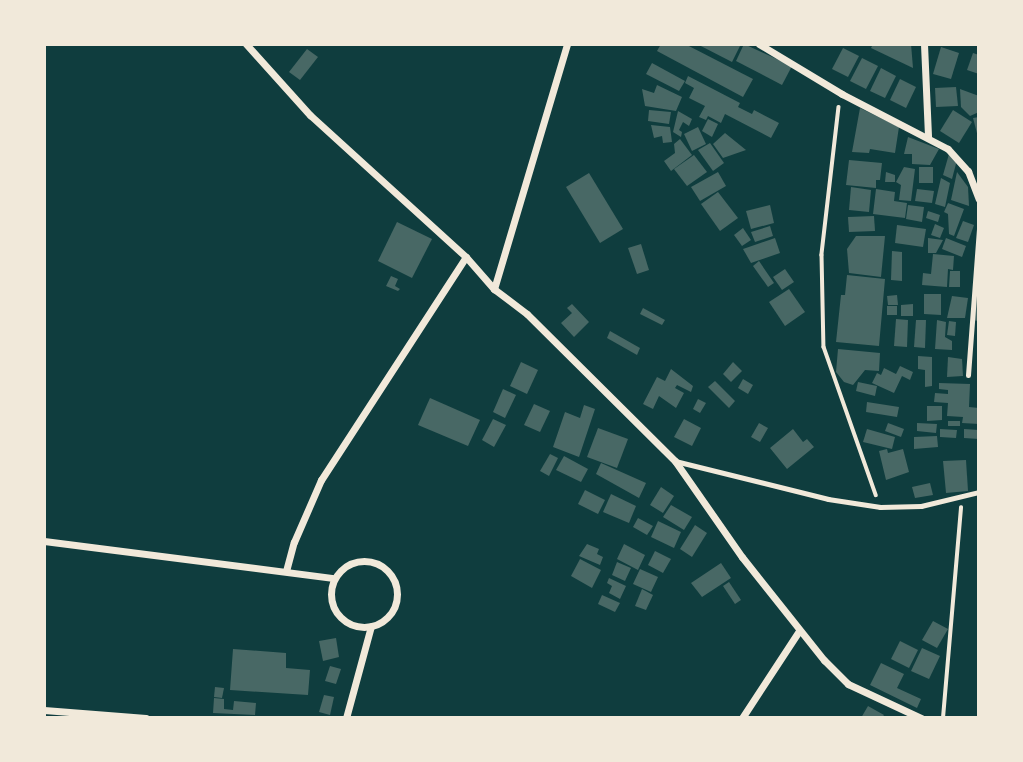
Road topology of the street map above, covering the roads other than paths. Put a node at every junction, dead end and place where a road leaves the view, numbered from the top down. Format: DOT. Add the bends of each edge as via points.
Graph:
graph roads {
  1 [pos="246,44"];
  2 [pos="567,44"];
  3 [pos="759,44"];
  4 [pos="924,44"];
  5 [pos="928,137"];
  6 [pos="979,199"];
  7 [pos="979,227"];
  8 [pos="466,257"];
  9 [pos="494,289"];
  10 [pos="968,375"];
  11 [pos="675,461"];
  12 [pos="979,492"];
  13 [pos="44,541"];
  14 [pos="286,571"];
  15 [pos="334,578"];
  16 [pos="371,626"];
  17 [pos="799,631"];
  18 [pos="44,710"];
  19 [pos="146,718"];
  20 [pos="346,718"];
  21 [pos="741,718"];
  22 [pos="921,718"];
  1 -- 8 [label="street" via="310,115"];
  2 -- 9 [label="street"];
  3 -- 5 [label="street" via="842,94"];
  4 -- 5 [label="street"];
  5 -- 6 [label="street" via="948,149 968,172"];
  7 -- 10 [label="lane"];
  8 -- 9 [label="street"];
  8 -- 14 [label="street" via="321,481"];
  9 -- 11 [label="street" via="527,314"];
  11 -- 12 [label="lane" via="828,499 880,507 921,506"];
  11 -- 17 [label="street"];
  13 -- 14 [label="street"];
  14 -- 15 [label="street"];
  15 -- 16 [label="street" via="330,592 337,613 356,626"];
  15 -- 16 [label="street" via="346,566 361,561 377,564 390,574 397,589 395,606 385,619"];
  16 -- 20 [label="street"];
  17 -- 21 [label="street"];
  17 -- 22 [label="street" via="848,684"];
  18 -- 19 [label="street"];
}
